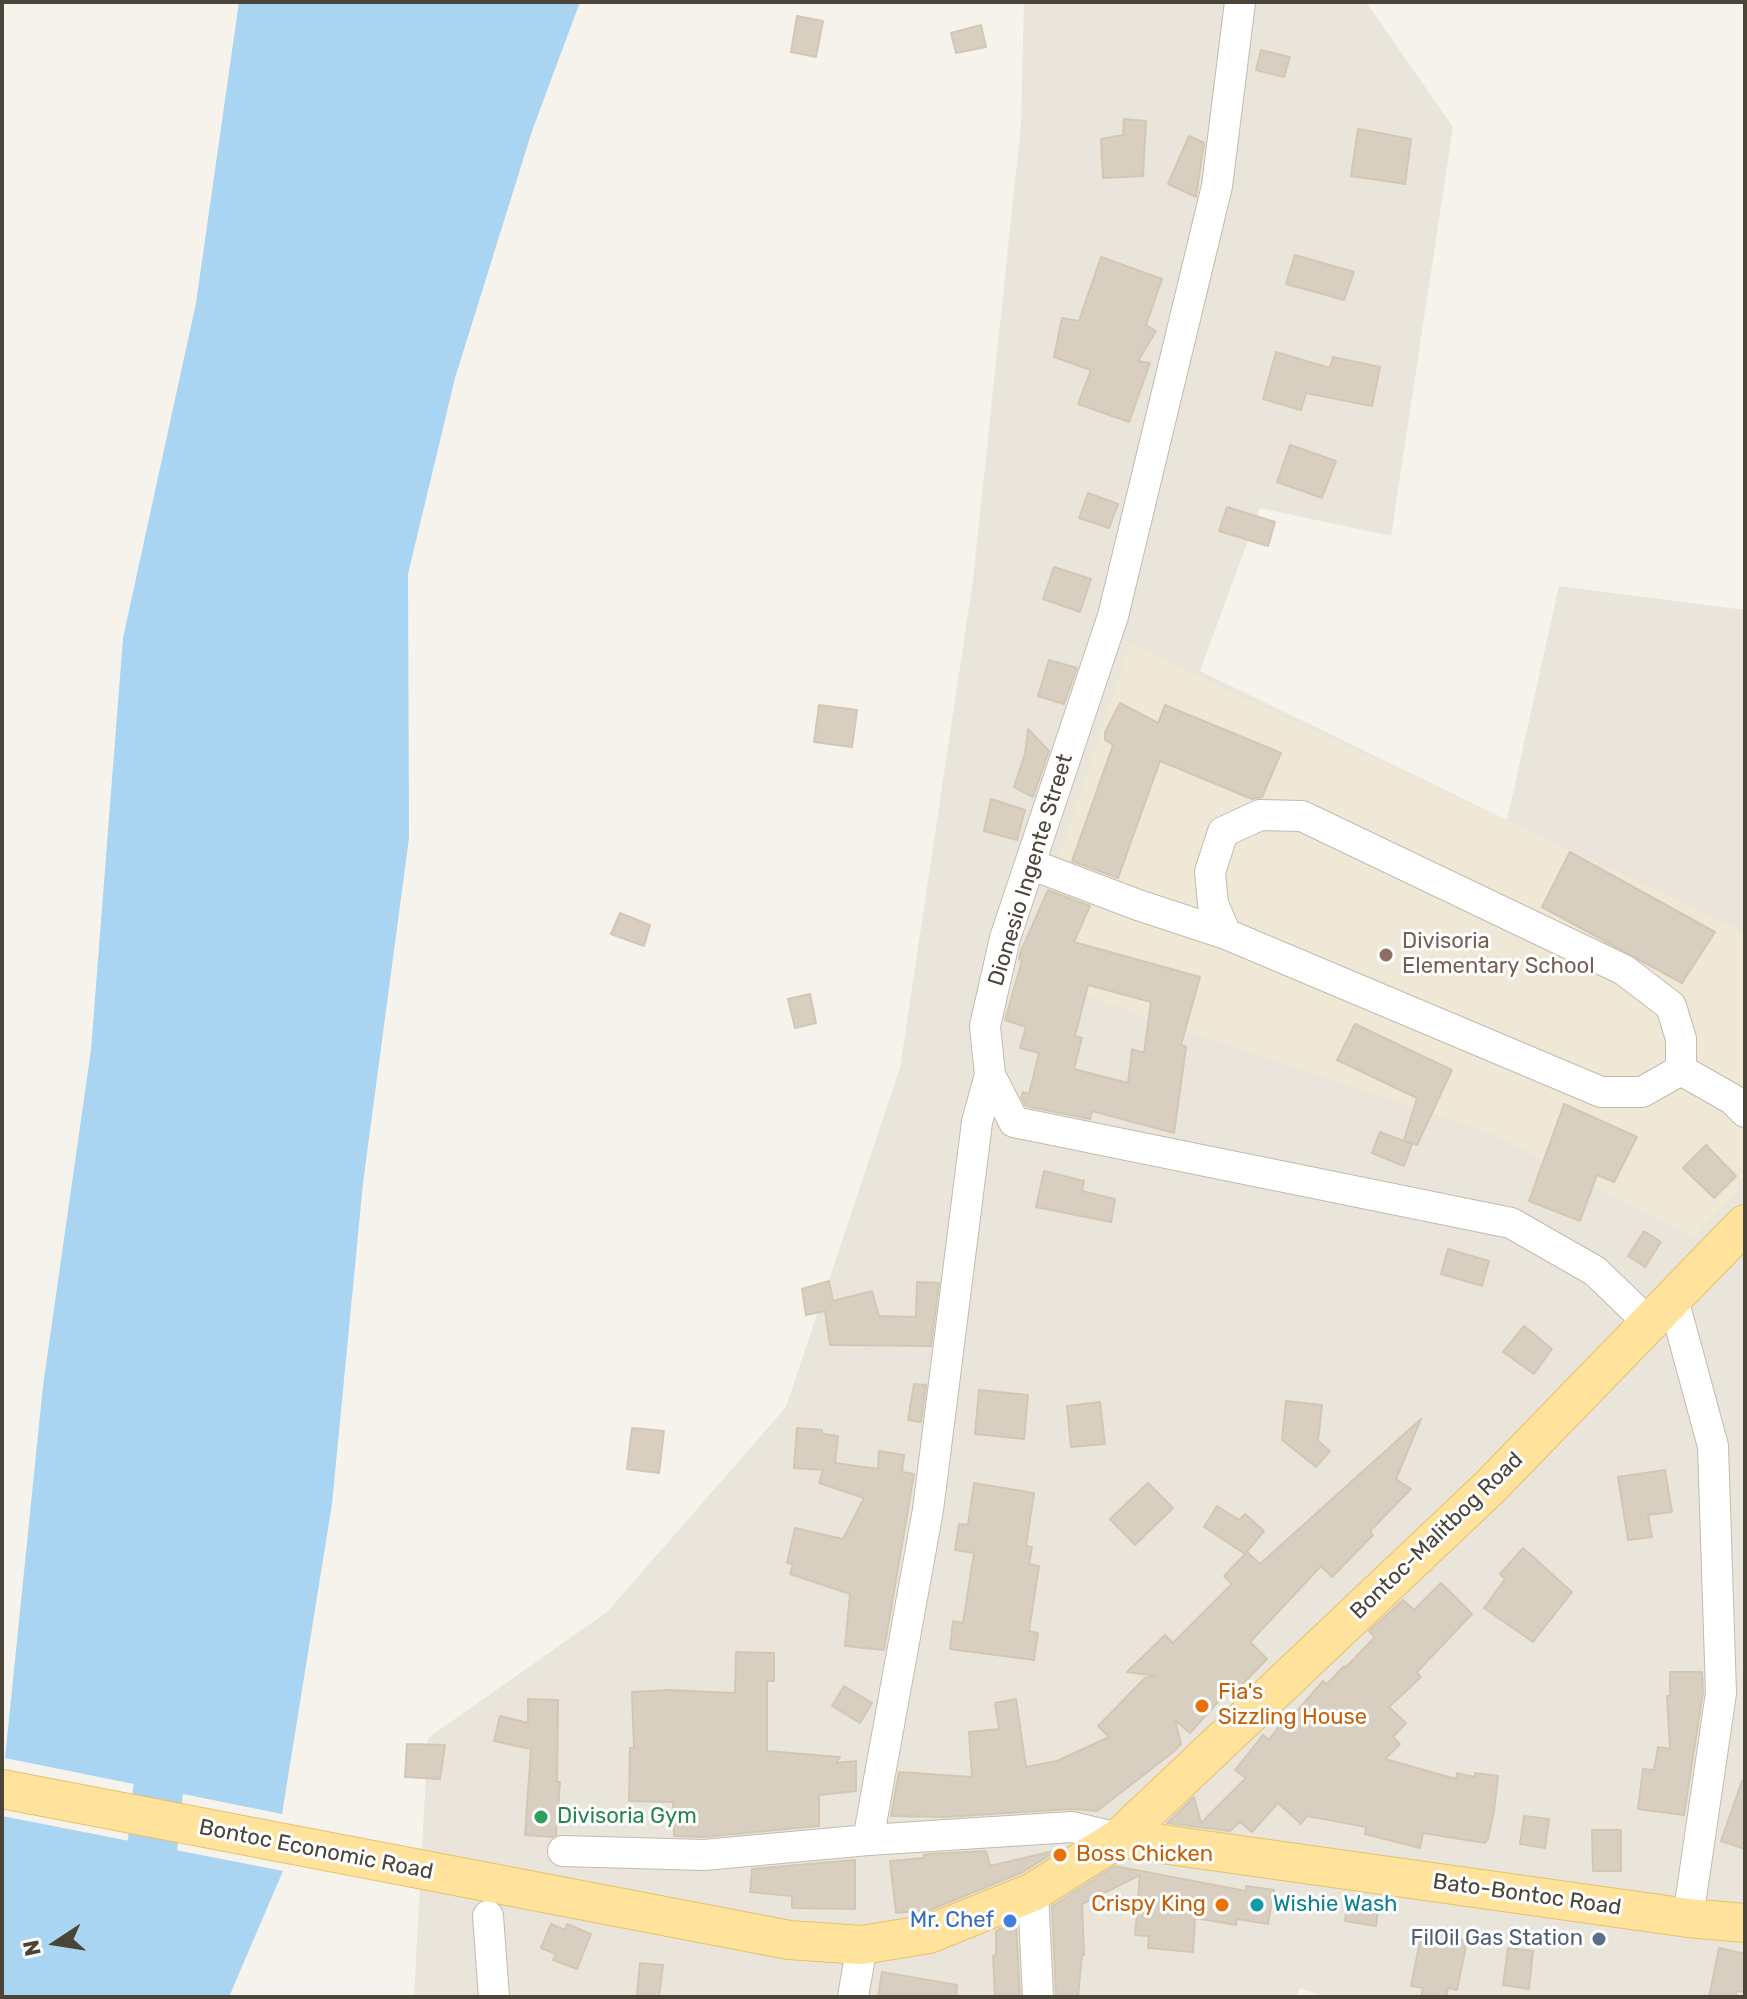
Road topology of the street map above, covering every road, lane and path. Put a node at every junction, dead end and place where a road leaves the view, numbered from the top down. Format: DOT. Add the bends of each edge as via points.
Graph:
graph roads {
  1 [pos="1240,2"];
  2 [pos="1030,864"];
  3 [pos="1226,934"];
  4 [pos="1681,1070"];
  5 [pos="990,1075"];
  6 [pos="1745,1112"];
  7 [pos="1745,1224"];
  8 [pos="1661,1311"];
  9 [pos="2,1789"];
  10 [pos="1119,1838"];
  11 [pos="868,1840"];
  12 [pos="563,1851"];
  13 [pos="1033,1892"];
  14 [pos="488,1916"];
  15 [pos="1688,1918"];
  16 [pos="1745,1923"];
  17 [pos="862,1945"];
  18 [pos="494,1997"];
  19 [pos="853,1997"];
  20 [pos="1038,1997"];
  1 -- 2 [label="street, Dionesio Ingente Street" via="1217,186 1113,616"];
  2 -- 3 [label="street"];
  2 -- 5 [label="street, Dionesio Ingente Street" via="1005,938 985,1026"];
  3 -- 4 [label="street" via="1601,1092 1642,1092"];
  3 -- 4 [label="street" via="1213,904 1210,872 1223,832 1260,815 1302,816 1624,970 1671,1006 1681,1039"];
  4 -- 6 [label="street"];
  5 -- 8 [label="street, Dionesio Ingente Street" via="1014,1122 1511,1223"];
  5 -- 11 [label="street" via="977,1122 928,1510"];
  7 -- 8 [label="main road, Bontoc-Malitbog Road"];
  8 -- 10 [label="main road, Bontoc-Malitbog Road" via="1490,1487"];
  8 -- 15 [label="street" via="1713,1446 1721,1693"];
  9 -- 17 [label="main road, Bontoc Economic Road" via="789,1940"];
  10 -- 11 [label="street" via="1072,1827"];
  10 -- 13 [label="main road, Bontoc-Malitbog Road"];
  10 -- 15 [label="main road, Bato-Bontoc Road"];
  11 -- 12 [label="street" via="704,1855"];
  13 -- 17 [label="main road, Bontoc-Malitbog Road" via="929,1934"];
  13 -- 20 [label="street"];
  14 -- 18 [label="street"];
  15 -- 16 [label="main road, Bato-Bontoc Road"];
  17 -- 19 [label="street"];
}
